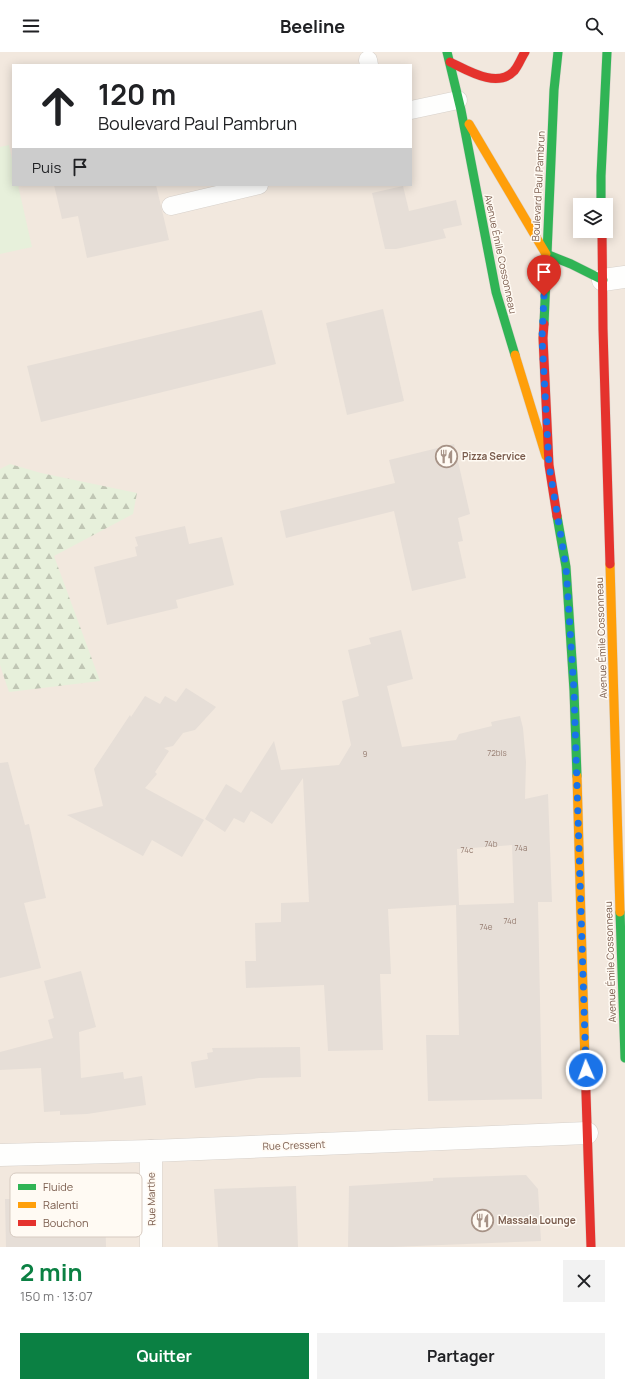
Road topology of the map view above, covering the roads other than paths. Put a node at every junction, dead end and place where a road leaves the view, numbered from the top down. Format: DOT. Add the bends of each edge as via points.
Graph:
graph roads {
  1 [pos="447,52"];
  2 [pos="525,52"];
  3 [pos="558,52"];
  4 [pos="607,52"];
  5 [pos="450,62"];
  6 [pos="460,105"];
  7 [pos="412,110"];
  8 [pos="255,186"];
  9 [pos="602,198"];
  10 [pos="171,206"];
  11 [pos="602,238"];
  12 [pos="546,254"];
  13 [pos="625,277"];
  14 [pos="603,280"];
  15 [pos="549,465"];
  16 [pos="625,1058"];
  17 [pos="587,1133"];
  18 [pos="151,1150"];
  19 [pos="0,1153"];
  20 [pos="151,1247"];
  21 [pos="591,1247"];
  1 -- 5 [label="main road, Avenue Émile Cossonneau"];
  2 -- 5 [label="main road" via="512,72 495,79 476,74"];
  3 -- 12 [label="main road, Boulevard Paul Pambrun"];
  4 -- 9 [label="main road"];
  5 -- 6 [label="main road, Avenue Émile Cossonneau"];
  6 -- 7 [label="lane"];
  6 -- 12 [label="main road"];
  6 -- 15 [label="main road, Avenue Émile Cossonneau" via="496,292"];
  8 -- 10 [label="lane"];
  11 -- 14 [label="main road"];
  12 -- 14 [label="main road"];
  12 -- 15 [label="main road, Boulevard Paul Pambrun" via="542,338"];
  13 -- 14 [label="street"];
  14 -- 16 [label="main road, Avenue Émile Cossonneau"];
  15 -- 17 [label="main road, Avenue Émile Cossonneau" via="566,567 574,691"];
  17 -- 18 [label="street, Rue Cressent"];
  17 -- 21 [label="main road, Avenue Émile Cossonneau"];
  18 -- 19 [label="street, Rue Cressent"];
  18 -- 20 [label="street, Rue Marthe"];
}
